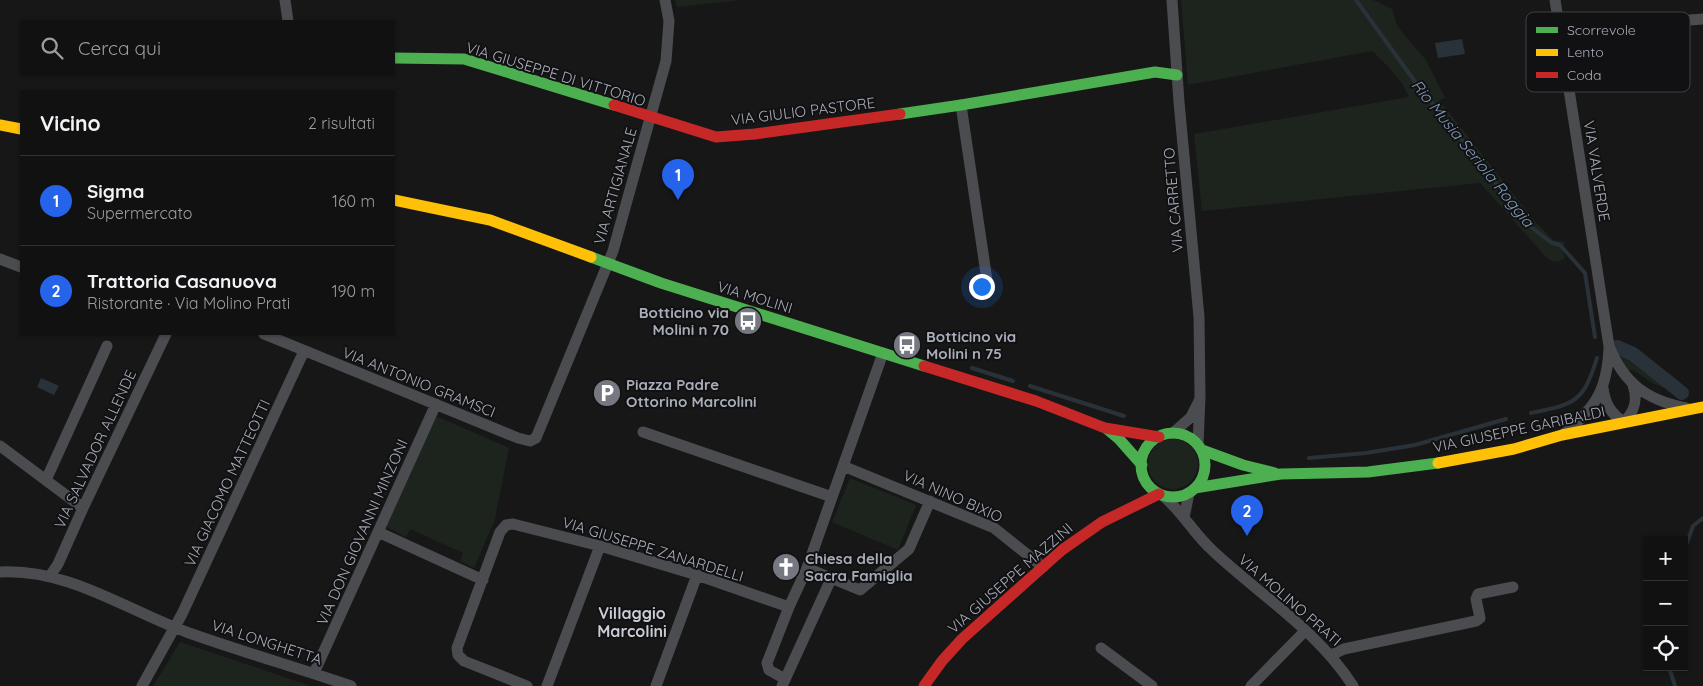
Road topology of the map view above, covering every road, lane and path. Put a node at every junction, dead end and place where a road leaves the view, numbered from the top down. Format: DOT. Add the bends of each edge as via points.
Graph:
graph roads {
  1 [pos="284,0"];
  2 [pos="665,0"];
  3 [pos="1172,0"];
  4 [pos="288,20"];
  5 [pos="1703,20"];
  6 [pos="1690,21"];
  7 [pos="395,58"];
  8 [pos="1177,75"];
  9 [pos="1570,92"];
  10 [pos="961,105"];
  11 [pos="650,118"];
  12 [pos="0,125"];
  13 [pos="20,129"];
  14 [pos="395,200"];
  15 [pos="0,259"];
  16 [pos="607,263"];
  17 [pos="20,266"];
  18 [pos="987,280"];
  19 [pos="166,335"];
  20 [pos="266,335"];
  21 [pos="107,346"];
  22 [pos="1609,346"];
  23 [pos="304,352"];
  24 [pos="883,353"];
  25 [pos="1633,385"];
  26 [pos="1603,388"];
  27 [pos="1200,397"];
  28 [pos="436,404"];
  29 [pos="1703,407"];
  30 [pos="1690,409"];
  31 [pos="1624,422"];
  32 [pos="1105,428"];
  33 [pos="643,432"];
  34 [pos="1173,433"];
  35 [pos="1562,435"];
  36 [pos="1159,437"];
  37 [pos="536,438"];
  38 [pos="0,446"];
  39 [pos="1200,448"];
  40 [pos="843,466"];
  41 [pos="1142,469"];
  42 [pos="1281,474"];
  43 [pos="46,480"];
  44 [pos="1192,491"];
  45 [pos="1161,494"];
  46 [pos="832,497"];
  47 [pos="930,501"];
  48 [pos="83,508"];
  49 [pos="1129,508"];
  50 [pos="1184,518"];
  51 [pos="378,532"];
  52 [pos="600,546"];
  53 [pos="1043,567"];
  54 [pos="807,568"];
  55 [pos="0,572"];
  56 [pos="696,575"];
  57 [pos="50,576"];
  58 [pos="831,579"];
  59 [pos="483,580"];
  60 [pos="1513,587"];
  61 [pos="789,607"];
  62 [pos="174,626"];
  63 [pos="1305,631"];
  64 [pos="1102,648"];
  65 [pos="1331,655"];
  66 [pos="314,673"];
  67 [pos="784,683"];
  68 [pos="142,686"];
  69 [pos="351,686"];
  70 [pos="527,686"];
  71 [pos="546,686"];
  72 [pos="656,686"];
  73 [pos="924,686"];
  74 [pos="1152,686"];
  75 [pos="1251,686"];
  76 [pos="1353,686"];
  1 -- 4 [label="street"];
  2 -- 11 [label="street, VIA ARTIGIANALE" via="669,21 666,61"];
  3 -- 8 [label="street, VIA CARRETTO"];
  5 -- 6 [label="street"];
  7 -- 11 [label="street, VIA GIUSEPPE DI VITTORIO" via="464,59"];
  8 -- 10 [label="street, VIA GIULIO PASTORE" via="1155,72"];
  8 -- 27 [label="street, VIA CARRETTO" via="1199,317"];
  9 -- 22 [label="street, VIA VALVERDE"];
  10 -- 11 [label="street, VIA GIULIO PASTORE" via="716,137"];
  10 -- 18 [label="street"];
  11 -- 16 [label="street, VIA ARTIGIANALE"];
  12 -- 13 [label="street"];
  14 -- 16 [label="street, VIA MOLINI" via="490,220"];
  15 -- 17 [label="street"];
  16 -- 24 [label="street, VIA MOLINI"];
  16 -- 37 [label="street, VIA ARTIGIANALE"];
  19 -- 48 [label="street, VIA SALVADOR ALLENDE"];
  20 -- 23 [label="street, VIA ANTONIO GRAMSCI"];
  21 -- 43 [label="street"];
  22 -- 25 [label="street, VIA VALVERDE"];
  22 -- 26 [label="street, VIA VALVERDE"];
  23 -- 28 [label="street, VIA ANTONIO GRAMSCI"];
  23 -- 62 [label="street, VIA GIACOMO MATTEOTTI"];
  24 -- 32 [label="street, VIA MOLINI" via="1036,401"];
  24 -- 40 [label="street"];
  25 -- 30 [label="street, VIA VALVERDE" via="1660,401"];
  25 -- 31 [label="street" via="1636,393 1634,410"];
  26 -- 31 [label="street, VIA VALVERDE" via="1611,412"];
  26 -- 35 [label="street, VIA VALVERDE" via="1585,414"];
  27 -- 34 [label="street, VIA CARRETTO" via="1191,418"];
  27 -- 39 [label="street, VIA CARRETTO"];
  28 -- 37 [label="street, VIA ANTONIO GRAMSCI" via="518,438 530,441"];
  28 -- 51 [label="street, VIA DON GIOVANNI MINZONI"];
  29 -- 30 [label="street, VIA GIUSEPPE GARIBALDI"];
  30 -- 31 [label="street, VIA GIUSEPPE GARIBALDI"];
  31 -- 35 [label="street, VIA GIUSEPPE GARIBALDI"];
  32 -- 36 [label="street, VIA MOLINI"];
  32 -- 41 [label="street, VIA MOLINI" via="1119,439"];
  33 -- 46 [label="street"];
  34 -- 36 [label="street"];
  34 -- 39 [label="street, VIA GIUSEPPE GARIBALDI" via="1187,436"];
  35 -- 42 [label="street, VIA GIUSEPPE GARIBALDI" via="1454,462 1368,472"];
  36 -- 41 [label="street" via="1144,452"];
  38 -- 43 [label="street"];
  39 -- 42 [label="street, VIA GIUSEPPE GARIBALDI"];
  39 -- 44 [label="street" via="1205,470"];
  40 -- 46 [label="street"];
  40 -- 47 [label="street, VIA NINO BIXIO"];
  41 -- 45 [label="street" via="1146,481"];
  41 -- 49 [label="street" via="1139,486"];
  42 -- 44 [label="street, VIA GIUSEPPE GARIBALDI"];
  43 -- 48 [label="street"];
  44 -- 45 [label="street, VIA GIUSEPPE GARIBALDI" via="1177,497"];
  44 -- 50 [label="street"];
  45 -- 49 [label="street, VIA GIUSEPPE MAZZINI"];
  45 -- 50 [label="street, VIA MOLINO PRATI"];
  46 -- 54 [label="street"];
  47 -- 53 [label="street, VIA NINO BIXIO" via="994,528"];
  47 -- 58 [label="street" via="909,549 860,590"];
  48 -- 57 [label="street, VIA SALVADOR ALLENDE"];
  49 -- 53 [label="street, VIA GIUSEPPE MAZZINI" via="1071,542"];
  50 -- 63 [label="street, VIA MOLINO PRATI" via="1195,534 1230,567"];
  51 -- 59 [label="street"];
  51 -- 66 [label="street, VIA DON GIOVANNI MINZONI"];
  52 -- 56 [label="street, VIA GIUSEPPE ZANARDELLI"];
  52 -- 59 [label="street, VIA GIUSEPPE ZANARDELLI" via="513,524 506,525 500,532"];
  52 -- 71 [label="street"];
  53 -- 73 [label="street, VIA GIUSEPPE MAZZINI" via="961,639"];
  54 -- 58 [label="street"];
  54 -- 61 [label="street"];
  55 -- 57 [label="street, VIA LONGHETTA"];
  56 -- 61 [label="street, VIA GIUSEPPE ZANARDELLI"];
  56 -- 72 [label="street"];
  57 -- 62 [label="street, VIA LONGHETTA"];
  58 -- 67 [label="street"];
  59 -- 70 [label="street" via="457,648 458,655 464,661"];
  60 -- 65 [label="street" via="1478,594 1480,618 1476,621 1344,649"];
  61 -- 67 [label="street" via="767,663 769,670"];
  62 -- 66 [label="street, VIA LONGHETTA"];
  62 -- 68 [label="street"];
  63 -- 65 [label="street, VIA MOLINO PRATI"];
  63 -- 75 [label="street"];
  64 -- 74 [label="street"];
  65 -- 76 [label="street, VIA MOLINO PRATI"];
  66 -- 69 [label="street, VIA LONGHETTA"];
}
